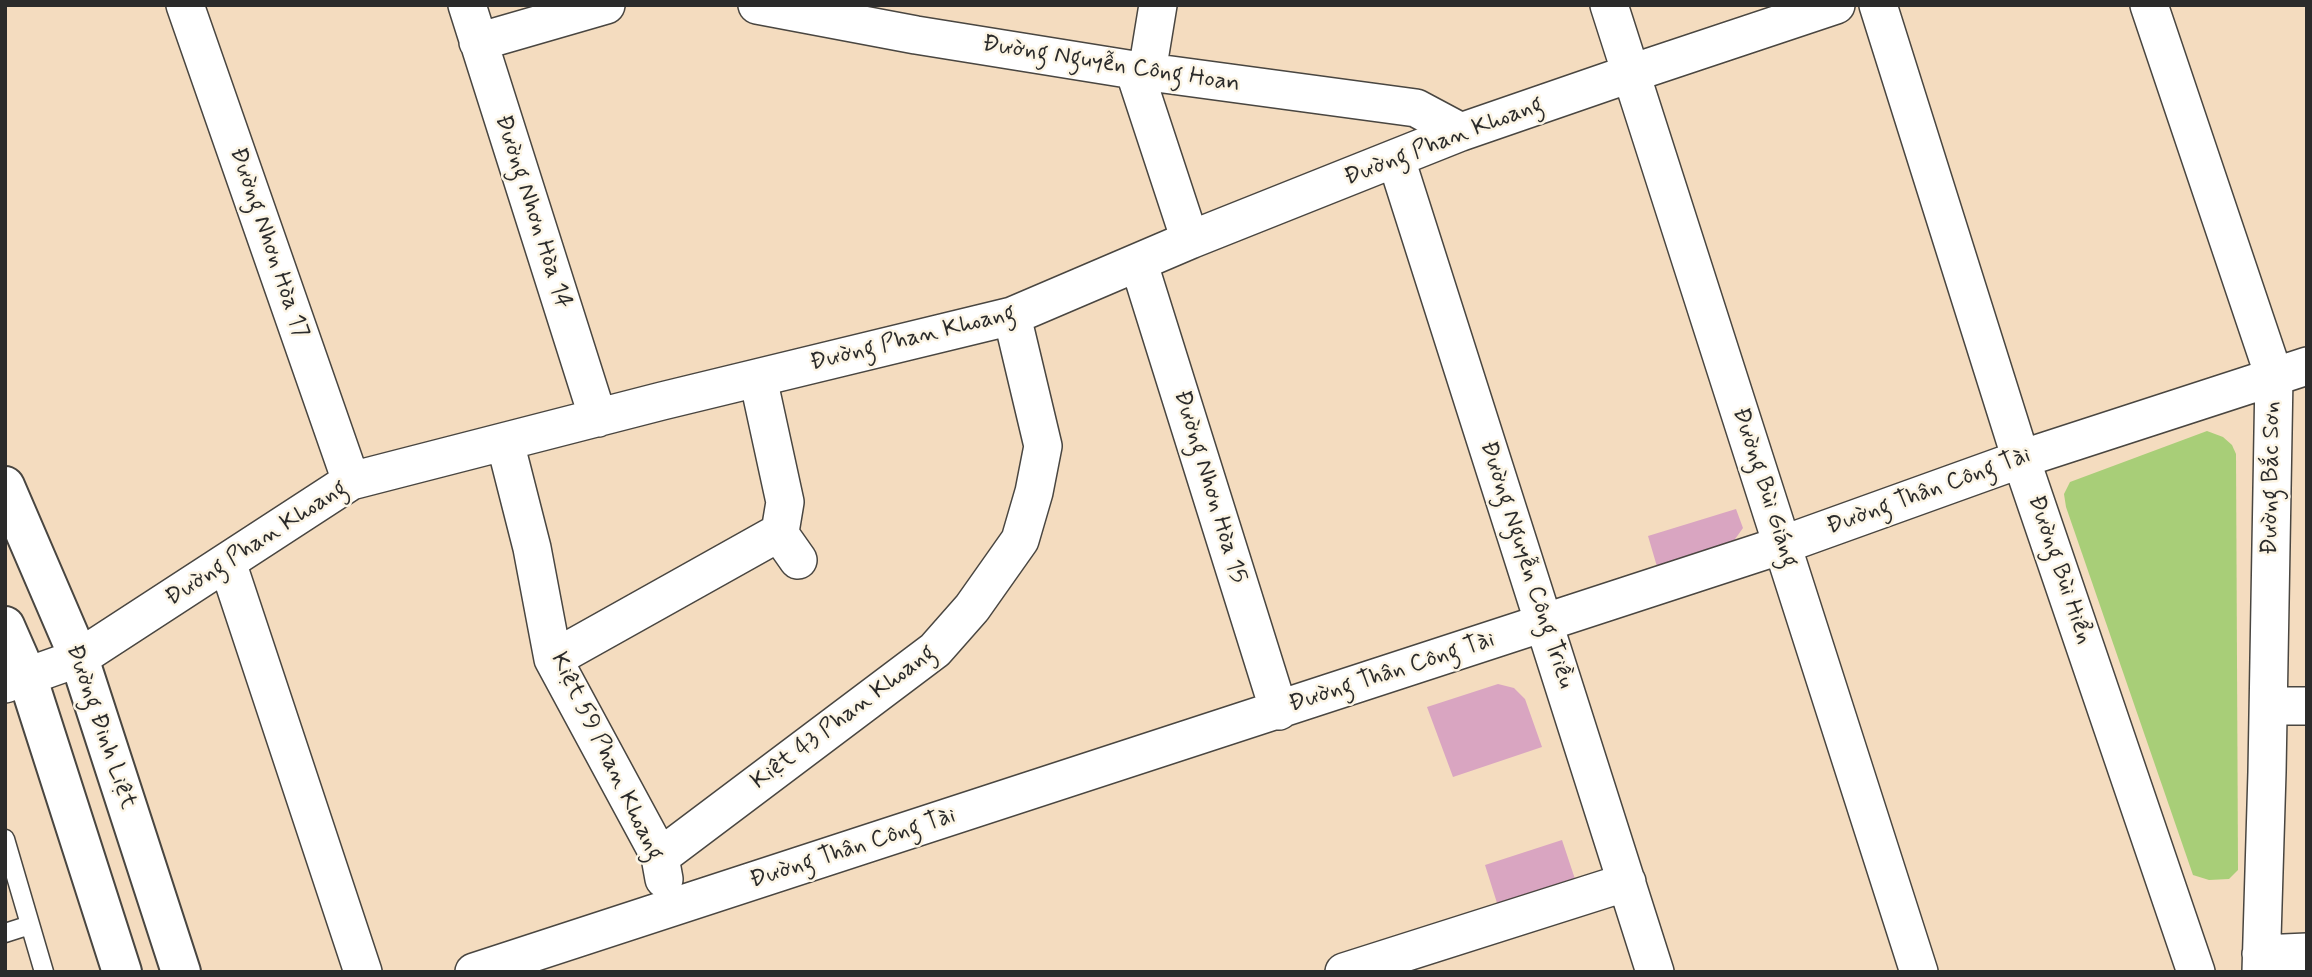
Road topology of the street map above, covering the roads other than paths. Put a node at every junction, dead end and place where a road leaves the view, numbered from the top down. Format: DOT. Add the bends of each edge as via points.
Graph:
graph roads {
  1 [pos="185,5"];
  2 [pos="467,5"];
  3 [pos="606,5"];
  4 [pos="757,5"];
  5 [pos="1158,5"];
  6 [pos="1609,5"];
  7 [pos="1836,5"];
  8 [pos="1878,5"];
  9 [pos="2149,5"];
  10 [pos="478,42"];
  11 [pos="1140,71"];
  12 [pos="1632,73"];
  13 [pos="1461,132"];
  14 [pos="1396,159"];
  15 [pos="1190,240"];
  16 [pos="1139,264"];
  17 [pos="1012,316"];
  18 [pos="2290,371"];
  19 [pos="758,378"];
  20 [pos="598,418"];
  21 [pos="505,442"];
  22 [pos="2021,459"];
  23 [pos="351,481"];
  24 [pos="5,486"];
  25 [pos="1782,545"];
  26 [pos="227,562"];
  27 [pos="1544,623"];
  28 [pos="5,626"];
  29 [pos="79,658"];
  30 [pos="553,659"];
  31 [pos="16,680"];
  32 [pos="2269,706"];
  33 [pos="2307,706"];
  34 [pos="1279,711"];
  35 [pos="5,839"];
  36 [pos="660,857"];
  37 [pos="1627,881"];
  38 [pos="668,908"];
  39 [pos="30,925"];
  40 [pos="5,933"];
  41 [pos="2307,952"];
  42 [pos="2261,963"];
  43 [pos="497,968"];
  44 [pos="44,972"];
  45 [pos="122,972"];
  46 [pos="181,972"];
  47 [pos="363,972"];
  48 [pos="1344,972"];
  49 [pos="1655,972"];
  50 [pos="1919,972"];
  51 [pos="2196,972"];
  1 -- 23 [label="street, Đường Nhơn Hòa 17"];
  2 -- 10 [label="street, Đường Nhơn Hòa 14"];
  3 -- 10 [label="street"];
  4 -- 11 [label="street, Đường Nguyễn Công Hoan"];
  5 -- 11 [label="street"];
  6 -- 12 [label="street, Đường Bùi Giáng"];
  7 -- 12 [label="street, Đường Phan Khoang"];
  8 -- 22 [label="street, Đường Bùi Hiển"];
  9 -- 18 [label="street, Đường Bắc Sơn"];
  10 -- 20 [label="street, Đường Nhơn Hòa 14"];
  11 -- 13 [label="street, Đường Nguyễn Công Hoan" via="1416,108"];
  11 -- 15 [label="street"];
  12 -- 13 [label="street, Đường Phan Khoang"];
  12 -- 25 [label="street, Đường Bùi Giáng"];
  13 -- 14 [label="street, Đường Phan Khoang"];
  14 -- 15 [label="street, Đường Phan Khoang"];
  14 -- 27 [label="street, Đường Nguyễn Công Triều"];
  15 -- 16 [label="street, Đường Phan Khoang"];
  16 -- 17 [label="street, Đường Phan Khoang"];
  16 -- 34 [label="street, Đường Nhơn Hòa 15"];
  17 -- 19 [label="street, Đường Phan Khoang"];
  17 -- 36 [label="street, Kiệt 43 Phan Khoang" via="1044,446 1020,540 972,608 935,650"];
  18 -- 22 [label="street, Đường Thân Công Tài"];
  18 -- 32 [label="street, Đường Bắc Sơn"];
  19 -- 20 [label="street, Đường Phan Khoang"];
  19 -- 30 [label="street" via="785,502 788,547"];
  20 -- 21 [label="street, Đường Phan Khoang"];
  21 -- 23 [label="street, Đường Phan Khoang"];
  21 -- 30 [label="street, Kiệt 59 Phan Khoang"];
  22 -- 25 [label="street, Đường Thân Công Tài"];
  22 -- 51 [label="street, Đường Bùi Hiển"];
  23 -- 26 [label="street, Đường Phan Khoang"];
  24 -- 29 [label="street, Đường Đinh Liệt"];
  25 -- 27 [label="street, Đường Thân Công Tài"];
  25 -- 50 [label="street, Đường Bùi Giáng"];
  26 -- 29 [label="street, Đường Phan Khoang"];
  26 -- 47 [label="street"];
  27 -- 34 [label="street, Đường Thân Công Tài"];
  27 -- 37 [label="street, Đường Nguyễn Công Triều"];
  28 -- 31 [label="street"];
  29 -- 31 [label="street, Đường Phan Khoang"];
  29 -- 46 [label="street, Đường Đinh Liệt"];
  30 -- 36 [label="street, Kiệt 59 Phan Khoang"];
  31 -- 45 [label="street"];
  32 -- 33 [label="street"];
  32 -- 42 [label="street, Đường Bắc Sơn"];
  34 -- 38 [label="street, Đường Thân Công Tài"];
  35 -- 39 [label="lane"];
  36 -- 38 [label="street, Kiệt 59 Phan Khoang"];
  37 -- 48 [label="street"];
  37 -- 49 [label="street, Đường Nguyễn Công Triều"];
  38 -- 43 [label="street, Đường Thân Công Tài"];
  39 -- 40 [label="lane"];
  39 -- 44 [label="lane"];
  41 -- 42 [label="street"];
}
